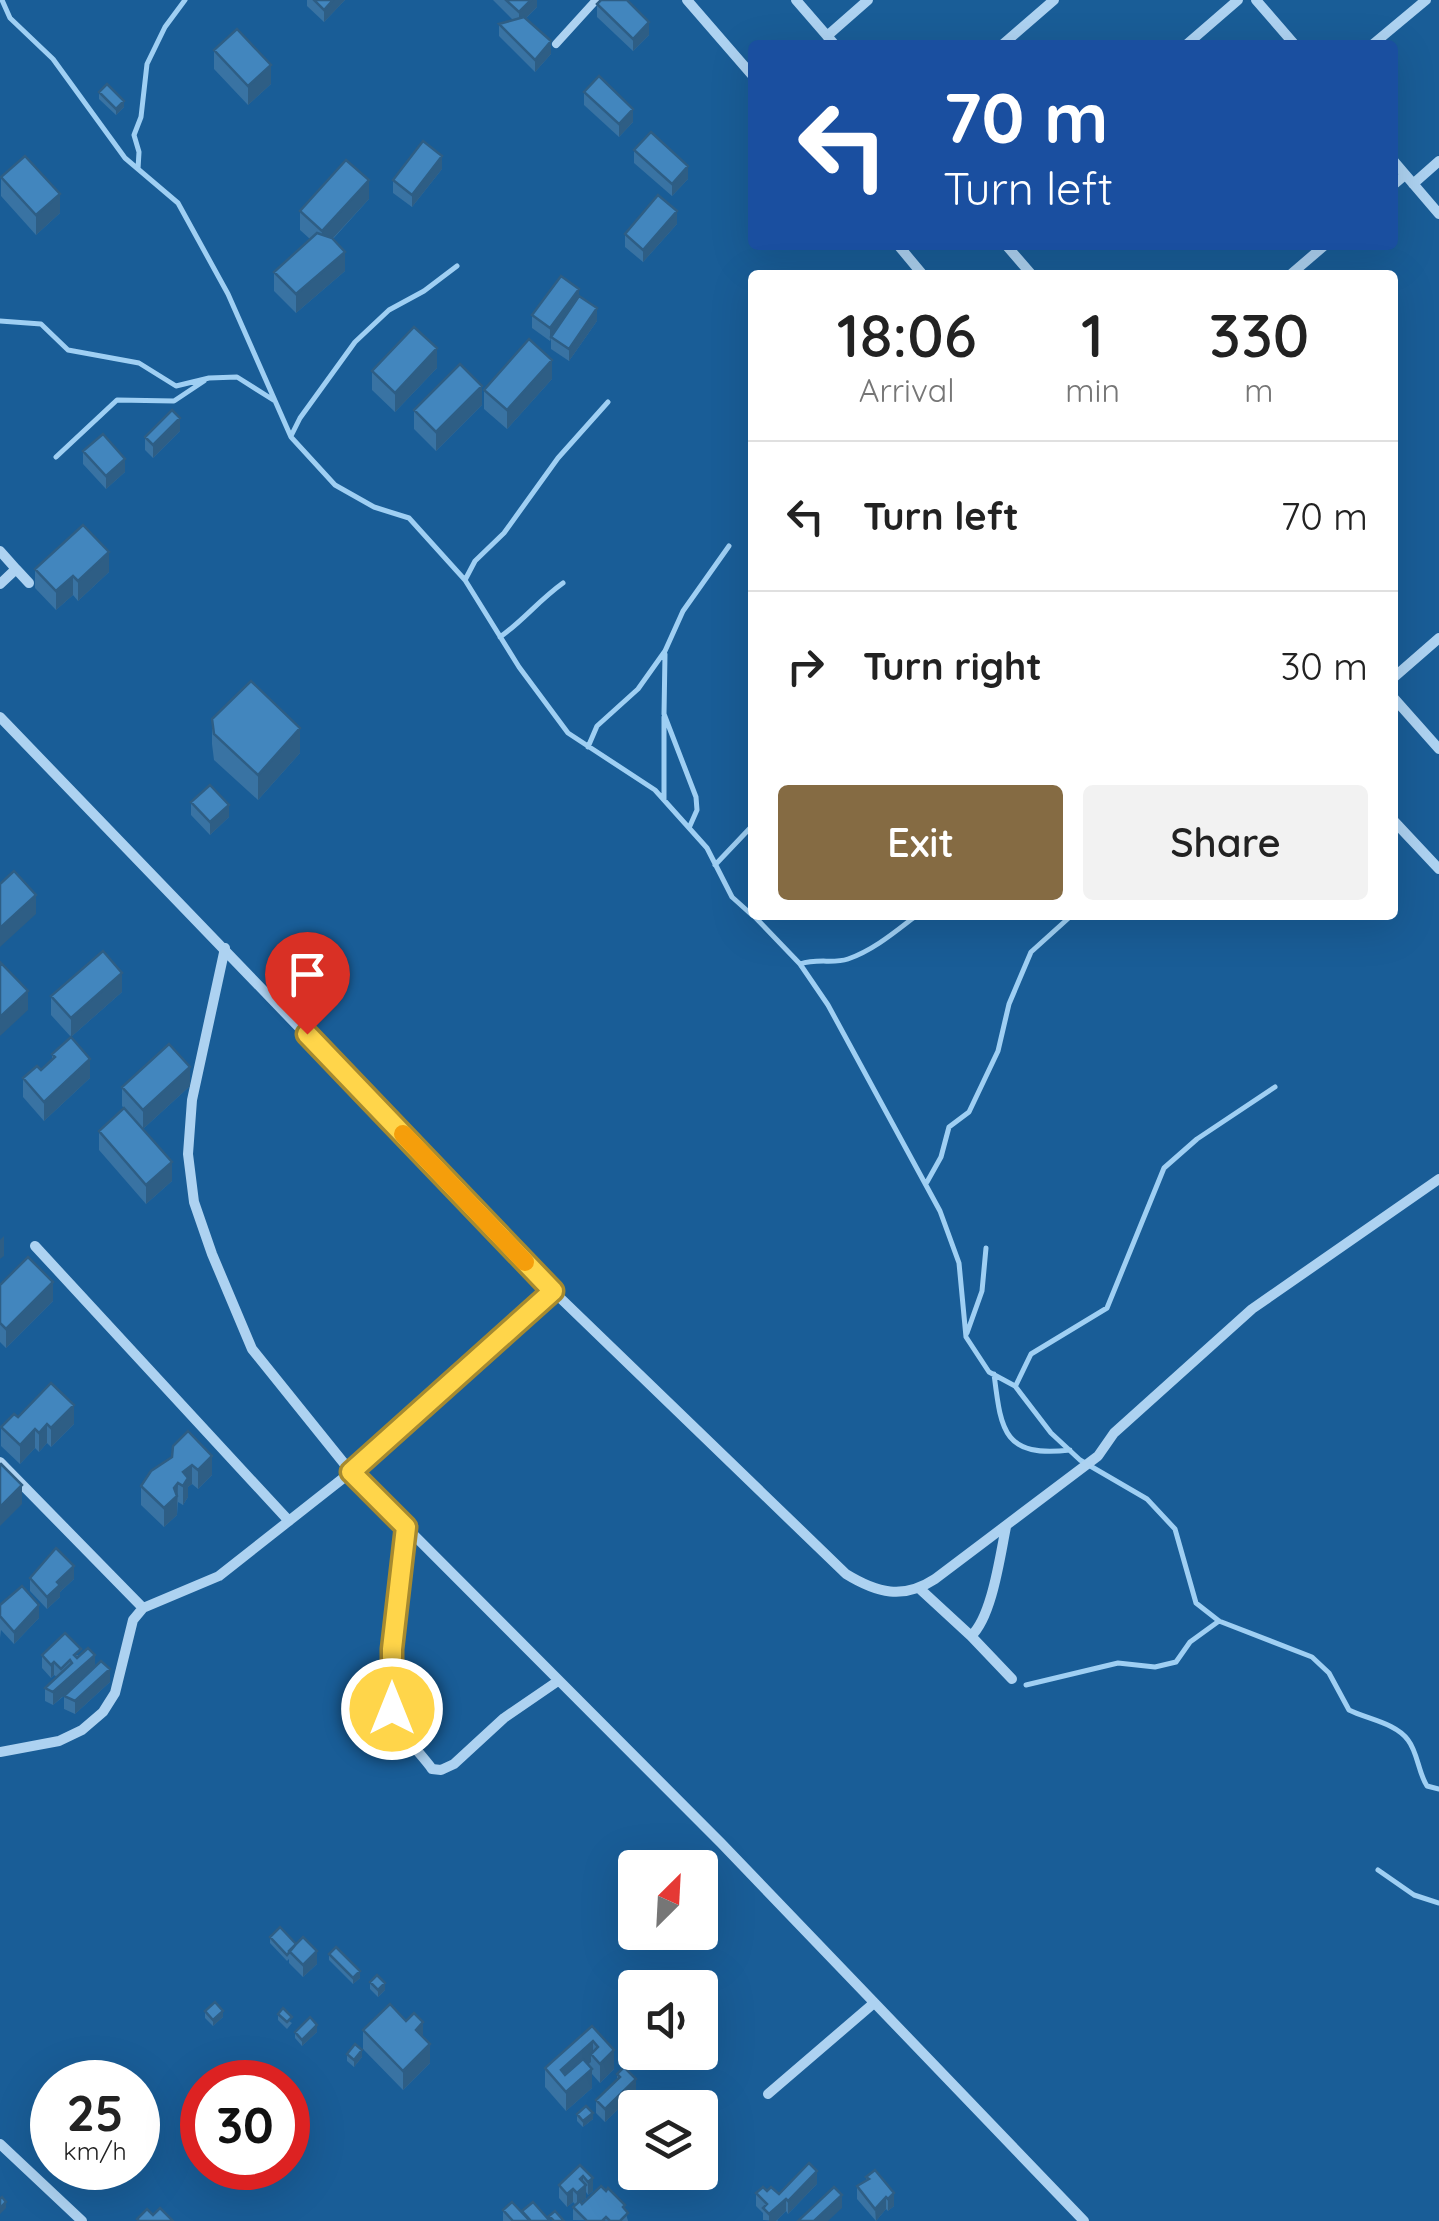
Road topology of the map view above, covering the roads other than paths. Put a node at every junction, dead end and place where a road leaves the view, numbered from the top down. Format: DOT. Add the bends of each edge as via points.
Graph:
graph roads {
  1 [pos="596,0"];
  2 [pos="687,0"];
  3 [pos="796,0"];
  4 [pos="868,0"];
  5 [pos="1054,0"];
  6 [pos="1238,0"];
  7 [pos="1256,0"];
  8 [pos="1426,0"];
  9 [pos="830,40"];
  10 [pos="832,40"];
  11 [pos="1008,40"];
  12 [pos="1192,40"];
  13 [pos="1291,40"];
  14 [pos="1378,40"];
  15 [pos="556,44"];
  16 [pos="748,71"];
  17 [pos="1439,161"];
  18 [pos="1398,167"];
  19 [pos="1409,179"];
  20 [pos="1398,184"];
  21 [pos="1439,214"];
  22 [pos="902,250"];
  23 [pos="1010,250"];
  24 [pos="1319,250"];
  25 [pos="919,270"];
  26 [pos="1028,270"];
  27 [pos="1296,270"];
  28 [pos="0,551"];
  29 [pos="16,569"];
  30 [pos="28,583"];
  31 [pos="0,584"];
  32 [pos="1439,638"];
  33 [pos="1398,674"];
  34 [pos="1398,703"];
  35 [pos="0,717"];
  36 [pos="1439,750"];
  37 [pos="1398,825"];
  38 [pos="1439,870"];
  39 [pos="225,948"];
  40 [pos="1439,1179"];
  41 [pos="35,1246"];
  42 [pos="553,1291"];
  43 [pos="0,1462"];
  44 [pos="351,1472"];
  45 [pos="289,1521"];
  46 [pos="1006,1526"];
  47 [pos="406,1527"];
  48 [pos="920,1589"];
  49 [pos="143,1608"];
  50 [pos="971,1636"];
  51 [pos="1012,1679"];
  52 [pos="558,1680"];
  53 [pos="0,1752"];
  54 [pos="874,2002"];
  55 [pos="768,2094"];
  56 [pos="0,2144"];
  57 [pos="82,2221"];
  58 [pos="1084,2221"];
  1 -- 15 [label="lane"];
  2 -- 16 [label="street"];
  3 -- 9 [label="street"];
  4 -- 10 [label="street"];
  5 -- 11 [label="street"];
  6 -- 12 [label="street"];
  7 -- 13 [label="street"];
  8 -- 14 [label="street"];
  17 -- 19 [label="street"];
  18 -- 19 [label="street"];
  19 -- 20 [label="street"];
  19 -- 21 [label="street"];
  22 -- 25 [label="street"];
  23 -- 26 [label="street"];
  24 -- 27 [label="street"];
  28 -- 29 [label="street"];
  29 -- 30 [label="street"];
  29 -- 31 [label="street"];
  32 -- 33 [label="street"];
  34 -- 36 [label="street"];
  35 -- 39 [label="street"];
  37 -- 38 [label="street"];
  39 -- 42 [label="street"];
  39 -- 44 [label="street" via="192,1100 188,1154 194,1202 252,1349"];
  40 -- 46 [label="street" via="1252,1309 1114,1433 1098,1456"];
  41 -- 45 [label="street"];
  42 -- 44 [label="street"];
  42 -- 48 [label="street" via="846,1574 888,1593"];
  43 -- 49 [label="street"];
  44 -- 45 [label="street"];
  44 -- 47 [label="street"];
  45 -- 49 [label="street" via="219,1576"];
  46 -- 48 [label="street"];
  46 -- 50 [label="street" via="996,1577"];
  47 -- 52 [label="street"];
  47 -- 52 [label="street" via="392,1709 432,1768 454,1764"];
  48 -- 50 [label="street"];
  49 -- 53 [label="street" via="133,1620 115,1693 103,1712 59,1741"];
  50 -- 51 [label="street"];
  52 -- 54 [label="street"];
  54 -- 55 [label="street"];
  54 -- 58 [label="street"];
  56 -- 57 [label="street"];
}
